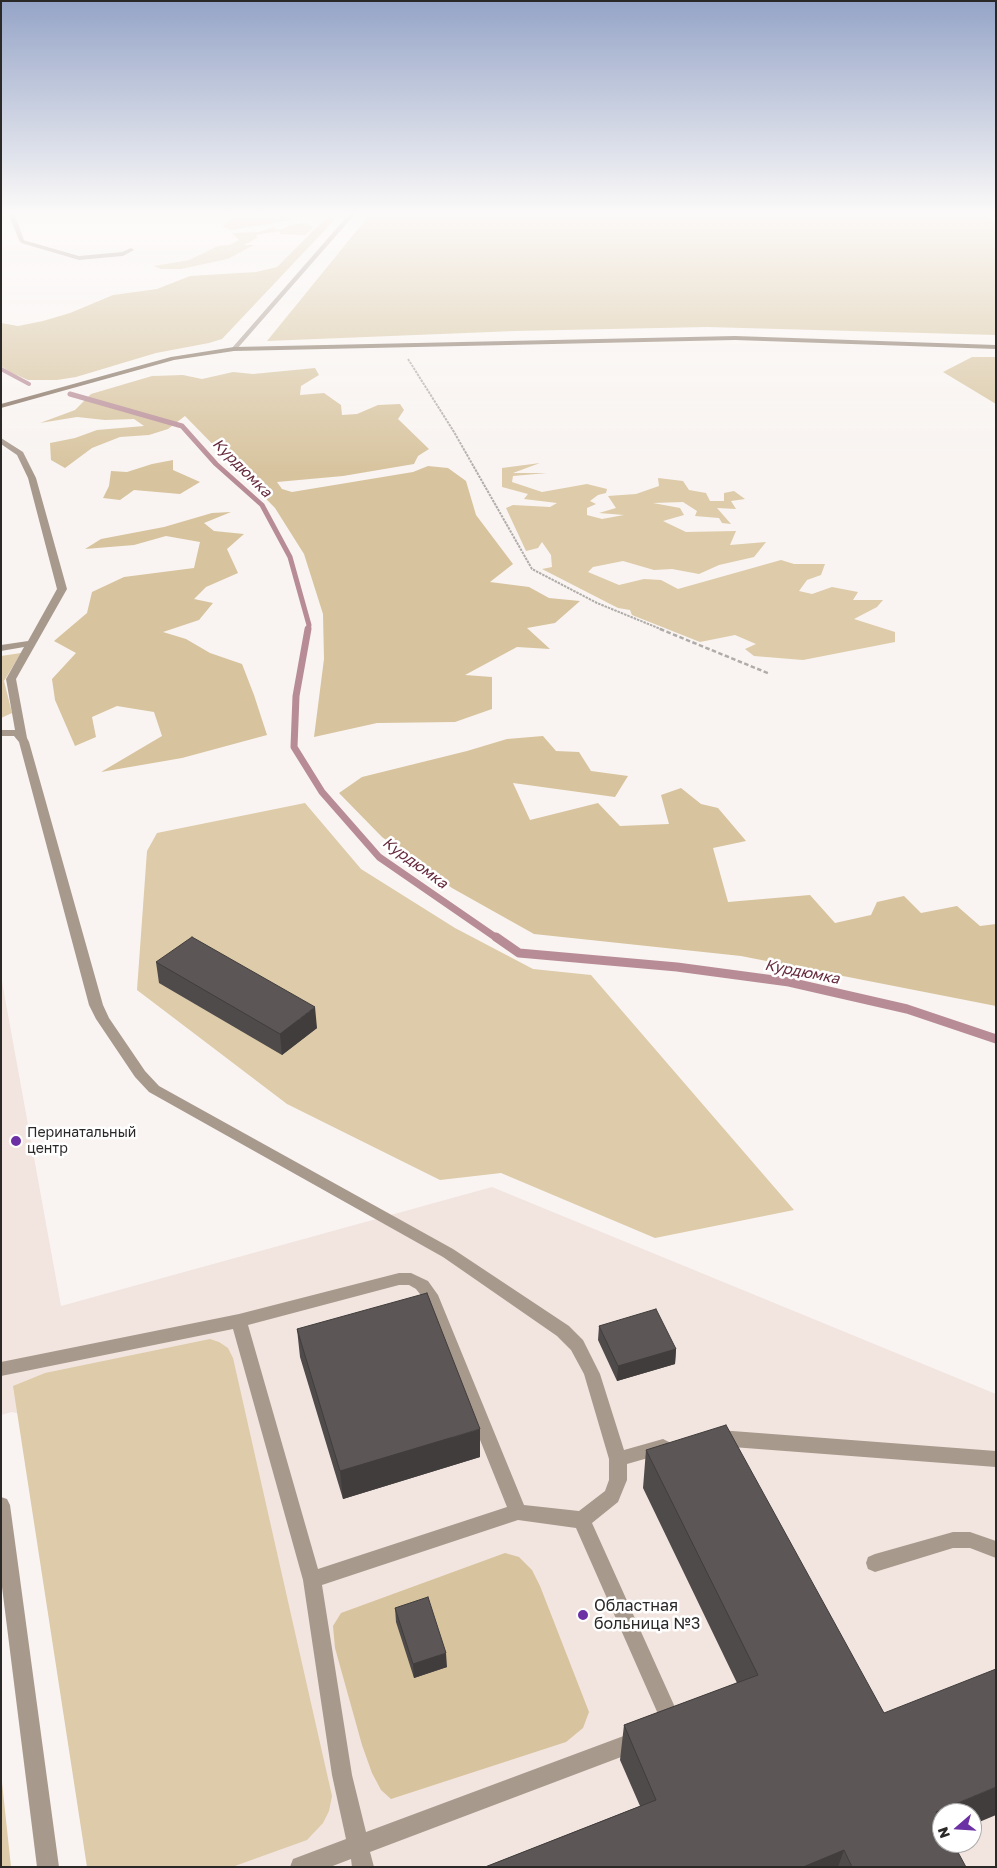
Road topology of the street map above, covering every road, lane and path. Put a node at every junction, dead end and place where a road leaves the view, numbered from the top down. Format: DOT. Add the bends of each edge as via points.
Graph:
graph roads {
  1 [pos="277,300"];
  2 [pos="384,345"];
  3 [pos="996,347"];
  4 [pos="234,349"];
  5 [pos="1,406"];
  6 [pos="1,440"];
  7 [pos="31,643"];
  8 [pos="1,648"];
  9 [pos="770,674"];
  10 [pos="1,733"];
  11 [pos="22,738"];
  12 [pos="239,1321"];
  13 [pos="1,1369"];
  14 [pos="702,1439"];
  15 [pos="676,1444"];
  16 [pos="618,1459"];
  17 [pos="996,1459"];
  18 [pos="1,1505"];
  19 [pos="518,1512"];
  20 [pos="582,1520"];
  21 [pos="996,1550"];
  22 [pos="875,1563"];
  23 [pos="312,1580"];
  24 [pos="360,1857"];
  25 [pos="48,1867"];
  26 [pos="301,1867"];
  1 -- 4 [label="street"];
  2 -- 3 [label="main road" via="734,338"];
  2 -- 4 [label="main road"];
  2 -- 9 [label="path" via="406,356 454,432 532,569 597,603"];
  4 -- 5 [label="main road" via="173,358"];
  6 -- 7 [label="street" via="20,454 32,478 62,589"];
  7 -- 8 [label="street"];
  7 -- 11 [label="street" via="11,679"];
  10 -- 11 [label="street" via="17,734"];
  11 -- 16 [label="street" via="96,1005 140,1074 154,1090 448,1253 563,1331 577,1346 592,1374"];
  12 -- 13 [label="street"];
  12 -- 19 [label="street" via="398,1279 411,1279 422,1285 430,1295"];
  12 -- 23 [label="street"];
  14 -- 17 [label="street" via="710,1437"];
  15 -- 16 [label="street"];
  16 -- 20 [label="street" via="618,1480 612,1496"];
  18 -- 25 [label="street"];
  19 -- 20 [label="street"];
  19 -- 23 [label="street"];
  20 -- 24 [label="street" via="673,1727"];
  21 -- 22 [label="street" via="970,1540 953,1540"];
  23 -- 24 [label="street" via="342,1775"];
  24 -- 26 [label="street"];
}
